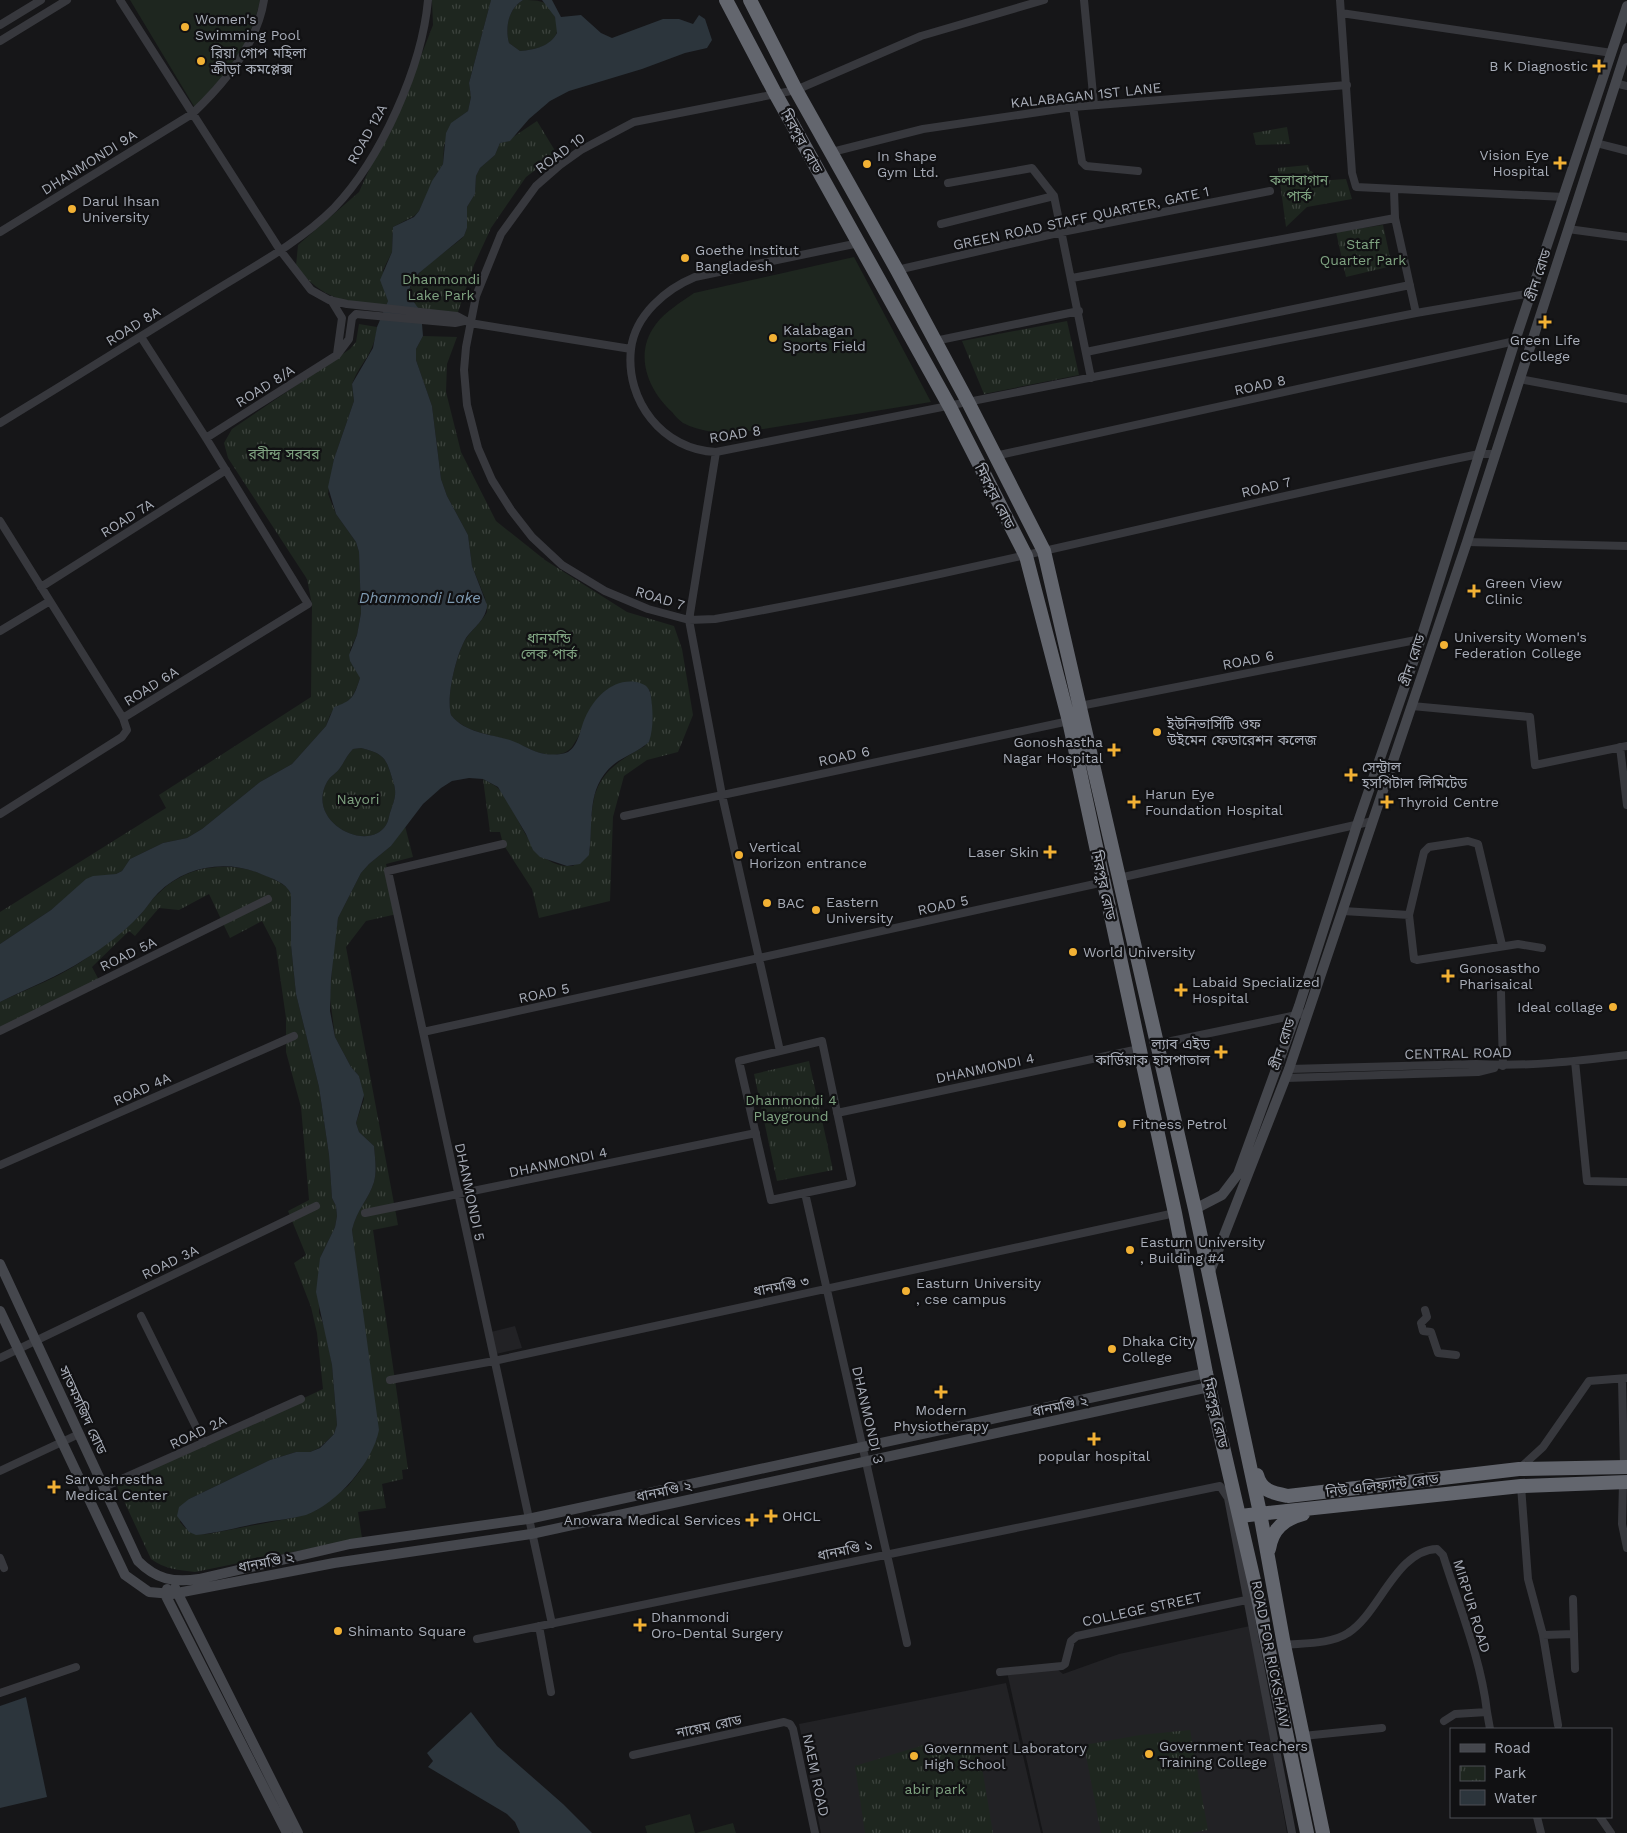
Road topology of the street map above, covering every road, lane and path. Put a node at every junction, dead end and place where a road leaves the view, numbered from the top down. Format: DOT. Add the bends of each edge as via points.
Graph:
graph roads {
  1 [pos="40,0"];
  2 [pos="67,0"];
  3 [pos="120,0"];
  4 [pos="264,0"];
  5 [pos="428,0"];
  6 [pos="726,0"];
  7 [pos="750,0"];
  8 [pos="1044,0"];
  9 [pos="1084,0"];
  10 [pos="1340,0"];
  11 [pos="1627,6"];
  12 [pos="1341,13"];
  13 [pos="0,25"];
  14 [pos="0,41"];
  15 [pos="1627,48"];
  16 [pos="1612,53"];
  17 [pos="1615,83"];
  18 [pos="1347,85"];
  19 [pos="1627,86"];
  20 [pos="796,90"];
  21 [pos="775,93"];
  22 [pos="1094,105"];
  23 [pos="1073,107"];
  24 [pos="192,114"];
  25 [pos="1596,143"];
  26 [pos="1627,150"];
  27 [pos="832,152"];
  28 [pos="1138,171"];
  29 [pos="948,184"];
  30 [pos="1394,190"];
  31 [pos="1270,191"];
  32 [pos="1054,196"];
  33 [pos="1564,196"];
  34 [pos="1396,218"];
  35 [pos="941,224"];
  36 [pos="1568,229"];
  37 [pos="0,232"];
  38 [pos="1062,232"];
  39 [pos="1627,237"];
  40 [pos="859,243"];
  41 [pos="280,250"];
  42 [pos="897,270"];
  43 [pos="1072,278"];
  44 [pos="1410,285"];
  45 [pos="1532,293"];
  46 [pos="331,300"];
  47 [pos="1079,311"];
  48 [pos="1416,313"];
  49 [pos="456,320"];
  50 [pos="467,322"];
  51 [pos="141,336"];
  52 [pos="935,341"];
  53 [pos="1515,341"];
  54 [pos="1531,343"];
  55 [pos="631,349"];
  56 [pos="1086,352"];
  57 [pos="337,355"];
  58 [pos="1091,378"];
  59 [pos="1519,379"];
  60 [pos="1627,399"];
  61 [pos="968,402"];
  62 [pos="950,407"];
  63 [pos="0,423"];
  64 [pos="206,438"];
  65 [pos="716,452"];
  66 [pos="1479,454"];
  67 [pos="1496,454"];
  68 [pos="995,456"];
  69 [pos="226,470"];
  70 [pos="0,521"];
  71 [pos="1467,542"];
  72 [pos="1627,546"];
  73 [pos="1044,551"];
  74 [pos="1026,556"];
  75 [pos="41,587"];
  76 [pos="50,601"];
  77 [pos="689,620"];
  78 [pos="0,631"];
  79 [pos="1421,639"];
  80 [pos="1080,706"];
  81 [pos="1412,706"];
  82 [pos="123,718"];
  83 [pos="1068,721"];
  84 [pos="1624,747"];
  85 [pos="722,795"];
  86 [pos="1627,805"];
  87 [pos="0,814"];
  88 [pos="624,816"];
  89 [pos="1373,821"];
  90 [pos="1357,825"];
  91 [pos="503,844"];
  92 [pos="1119,878"];
  93 [pos="1104,882"];
  94 [pos="268,899"];
  95 [pos="1343,911"];
  96 [pos="1408,915"];
  97 [pos="1502,945"];
  98 [pos="1542,948"];
  99 [pos="758,959"];
  100 [pos="1501,992"];
  101 [pos="1301,1015"];
  102 [pos="0,1031"];
  103 [pos="423,1032"];
  104 [pos="294,1036"];
  105 [pos="1157,1044"];
  106 [pos="1139,1049"];
  107 [pos="780,1051"];
  108 [pos="1627,1055"];
  109 [pos="1575,1062"];
  110 [pos="1503,1066"];
  111 [pos="1288,1074"];
  112 [pos="837,1112"];
  113 [pos="756,1134"];
  114 [pos="0,1165"];
  115 [pos="1627,1182"];
  116 [pos="805,1193"];
  117 [pos="458,1196"];
  118 [pos="316,1206"];
  119 [pos="1195,1209"];
  120 [pos="366,1213"];
  121 [pos="1175,1213"];
  122 [pos="0,1264"];
  123 [pos="1208,1276"];
  124 [pos="825,1290"];
  125 [pos="0,1310"];
  126 [pos="1425,1310"];
  127 [pos="141,1316"];
  128 [pos="36,1340"];
  129 [pos="18,1348"];
  130 [pos="1456,1355"];
  131 [pos="0,1358"];
  132 [pos="494,1361"];
  133 [pos="1229,1370"];
  134 [pos="1624,1379"];
  135 [pos="390,1380"];
  136 [pos="1208,1380"];
  137 [pos="301,1398"];
  138 [pos="79,1434"];
  139 [pos="62,1442"];
  140 [pos="204,1443"];
  141 [pos="863,1447"];
  142 [pos="866,1462"];
  143 [pos="1626,1467"];
  144 [pos="1520,1469"];
  145 [pos="0,1471"];
  146 [pos="1625,1482"];
  147 [pos="1218,1485"];
  148 [pos="1521,1486"];
  149 [pos="104,1488"];
  150 [pos="1338,1505"];
  151 [pos="1260,1513"];
  152 [pos="1240,1516"];
  153 [pos="528,1519"];
  154 [pos="531,1534"];
  155 [pos="1627,1548"];
  156 [pos="887,1554"];
  157 [pos="1268,1556"];
  158 [pos="0,1558"];
  159 [pos="143,1566"];
  160 [pos="4,1568"];
  161 [pos="171,1581"];
  162 [pos="165,1594"];
  163 [pos="179,1594"];
  164 [pos="1253,1599"];
  165 [pos="1573,1599"];
  166 [pos="552,1624"];
  167 [pos="539,1626"];
  168 [pos="1574,1634"];
  169 [pos="1543,1635"];
  170 [pos="477,1639"];
  171 [pos="907,1643"];
  172 [pos="1284,1645"];
  173 [pos="76,1667"];
  174 [pos="1575,1669"];
  175 [pos="1000,1672"];
  176 [pos="551,1692"];
  177 [pos="0,1693"];
  178 [pos="1486,1712"];
  179 [pos="1444,1721"];
  180 [pos="790,1724"];
  181 [pos="1558,1726"];
  182 [pos="1382,1728"];
  183 [pos="1490,1728"];
  184 [pos="1303,1736"];
  185 [pos="633,1755"];
  186 [pos="265,1778"];
  187 [pos="1537,1818"];
  188 [pos="1601,1818"];
  189 [pos="287,1833"];
  190 [pos="298,1833"];
  191 [pos="815,1833"];
  192 [pos="1292,1833"];
  193 [pos="1307,1833"];
  194 [pos="1323,1833"];
  195 [pos="1542,1833"];
  196 [pos="1611,1833"];
  1 -- 13 [label="street"];
  2 -- 14 [label="street"];
  3 -- 24 [label="street"];
  4 -- 24 [label="street, DHANMONDI 9A" via="248,46 211,96"];
  5 -- 41 [label="street, ROAD 12A" via="412,69 372,156 334,208"];
  6 -- 21 [label="highway, মিরপুর রোড"];
  7 -- 20 [label="highway, মিরপুর রোড"];
  8 -- 20 [label="street, ROAD 10" via="921,36"];
  9 -- 22 [label="street"];
  10 -- 12 [label="street"];
  11 -- 16 [label="main road, গ্রীন রোড"];
  12 -- 16 [label="street"];
  12 -- 18 [label="street"];
  15 -- 17 [label="main road, গ্রীন রোড"];
  16 -- 33 [label="main road, গ্রীন রোড"];
  17 -- 19 [label="street"];
  17 -- 25 [label="main road, গ্রীন রোড"];
  18 -- 22 [label="street, KALABAGAN 1ST LANE"];
  18 -- 30 [label="street" via="1352,172 1356,187"];
  20 -- 21 [label="street, ROAD 10"];
  20 -- 27 [label="highway, মিরপুর রোড"];
  21 -- 40 [label="highway, মিরপুর রোড"];
  21 -- 50 [label="street, ROAD 10" via="634,122 560,165 536,186 501,234"];
  22 -- 23 [label="street, KALABAGAN 1ST LANE"];
  23 -- 27 [label="street, KALABAGAN 1ST LANE" via="923,129"];
  23 -- 28 [label="street" via="1082,162 1086,166"];
  24 -- 37 [label="street, DHANMONDI 9A"];
  24 -- 41 [label="street"];
  25 -- 26 [label="street"];
  25 -- 36 [label="main road, গ্রীন রোড"];
  27 -- 42 [label="highway, মিরপুর রোড"];
  29 -- 32 [label="street" via="1032,168"];
  30 -- 33 [label="street"];
  30 -- 34 [label="street"];
  31 -- 38 [label="street, GREEN ROAD STAFF QUARTER, GATE 1"];
  32 -- 35 [label="street"];
  32 -- 38 [label="street"];
  33 -- 45 [label="main road, গ্রীন রোড"];
  34 -- 43 [label="street"];
  34 -- 44 [label="street"];
  36 -- 39 [label="street"];
  36 -- 54 [label="main road, গ্রীন রোড"];
  38 -- 42 [label="street, GREEN ROAD STAFF QUARTER, GATE 1"];
  38 -- 43 [label="street"];
  40 -- 55 [label="street" via="684,282 661,297 649,311"];
  40 -- 62 [label="highway, মিরপুর রোড"];
  41 -- 46 [label="street" via="311,290"];
  41 -- 51 [label="street, ROAD 8A"];
  42 -- 52 [label="highway, মিরপুর রোড"];
  43 -- 47 [label="street"];
  44 -- 48 [label="street"];
  44 -- 56 [label="street"];
  45 -- 48 [label="street, ROAD 8"];
  45 -- 53 [label="main road, গ্রীন রোড"];
  46 -- 49 [label="street"];
  46 -- 57 [label="street" via="342,318"];
  47 -- 52 [label="street"];
  47 -- 56 [label="street"];
  48 -- 58 [label="street, ROAD 8"];
  49 -- 50 [label="street"];
  49 -- 57 [label="street, ROAD 8/A" via="356,314 352,318 349,339"];
  50 -- 55 [label="street"];
  50 -- 77 [label="street, ROAD 7" via="464,370 467,405 478,448 492,480 511,510 532,537 562,565 626,601"];
  51 -- 63 [label="street, ROAD 8A"];
  51 -- 64 [label="street"];
  52 -- 61 [label="highway, মিরপুর রোড"];
  53 -- 54 [label="street, ROAD 8"];
  53 -- 66 [label="main road, গ্রীন রোড"];
  53 -- 68 [label="street, ROAD 8"];
  54 -- 59 [label="main road, গ্রীন রোড"];
  55 -- 65 [label="street, ROAD 8" via="633,383 645,412 678,443 690,449"];
  56 -- 58 [label="street"];
  57 -- 64 [label="street, ROAD 8/A"];
  58 -- 61 [label="street, ROAD 8"];
  59 -- 60 [label="street"];
  59 -- 67 [label="main road, গ্রীন রোড"];
  61 -- 62 [label="street, ROAD 8"];
  61 -- 68 [label="highway, মিরপুর রোড"];
  62 -- 65 [label="street, ROAD 8"];
  62 -- 74 [label="highway, মিরপুর রোড"];
  64 -- 69 [label="street"];
  65 -- 77 [label="street"];
  66 -- 67 [label="street, ROAD 7"];
  66 -- 73 [label="street, ROAD 7"];
  66 -- 79 [label="main road, গ্রীন রোড"];
  67 -- 71 [label="main road, গ্রীন রোড"];
  68 -- 73 [label="highway, মিরপুর রোড"];
  69 -- 75 [label="street, ROAD 7A"];
  69 -- 82 [label="street, ROAD 6A" via="308,604"];
  70 -- 75 [label="street"];
  71 -- 72 [label="street"];
  71 -- 81 [label="main road, গ্রীন রোড"];
  73 -- 74 [label="street, ROAD 7"];
  73 -- 80 [label="highway, মিরপুর রোড"];
  74 -- 77 [label="street, ROAD 7" via="748,613"];
  74 -- 83 [label="highway, মিরপুর রোড"];
  75 -- 76 [label="street"];
  76 -- 78 [label="street"];
  76 -- 82 [label="street"];
  77 -- 85 [label="street"];
  79 -- 80 [label="street, ROAD 6"];
  79 -- 90 [label="main road, গ্রীন রোড"];
  80 -- 92 [label="highway, মিরপুর রোড"];
  81 -- 84 [label="street" via="1530,717 1535,765"];
  81 -- 89 [label="main road, গ্রীন রোড"];
  82 -- 87 [label="street, ROAD 6A" via="127,730 122,737"];
  83 -- 85 [label="street, ROAD 6"];
  83 -- 93 [label="highway, মিরপুর রোড"];
  84 -- 86 [label="street"];
  85 -- 88 [label="street, ROAD 6"];
  85 -- 99 [label="street"];
  89 -- 90 [label="street"];
  89 -- 95 [label="main road, গ্রীন রোড"];
  90 -- 92 [label="street"];
  90 -- 101 [label="main road, গ্রীন রোড"];
  91 -- 103 [label="street, DHANMONDI 5" via="388,871"];
  92 -- 105 [label="highway, মিরপুর রোড"];
  93 -- 99 [label="street, ROAD 5"];
  93 -- 106 [label="highway, মিরপুর রোড"];
  94 -- 102 [label="street, ROAD 5A"];
  95 -- 96 [label="street"];
  95 -- 101 [label="main road, গ্রীন রোড"];
  96 -- 97 [label="street" via="1412,956 1417,960"];
  96 -- 97 [label="street" via="1426,849 1429,846 1473,842 1478,844"];
  97 -- 98 [label="street"];
  99 -- 103 [label="street, ROAD 5"];
  99 -- 107 [label="street"];
  100 -- 110 [label="street"];
  101 -- 105 [label="street"];
  101 -- 111 [label="main road, গ্রীন রোড"];
  101 -- 119 [label="main road, গ্রীন রোড" via="1238,1174 1222,1194"];
  103 -- 117 [label="street, DHANMONDI 5"];
  104 -- 114 [label="street, ROAD 4A"];
  105 -- 119 [label="highway, মিরপুর রোড"];
  106 -- 112 [label="street, DHANMONDI 4"];
  106 -- 121 [label="highway, মিরপুর রোড"];
  107 -- 112 [label="street" via="822,1041"];
  107 -- 113 [label="street" via="739,1061"];
  108 -- 109 [label="street, CENTRAL ROAD"];
  109 -- 110 [label="street, CENTRAL ROAD"];
  109 -- 115 [label="street" via="1587,1181"];
  110 -- 111 [label="street, CENTRAL ROAD" via="1476,1064"];
  111 -- 123 [label="main road, গ্রীন রোড"];
  112 -- 116 [label="street" via="852,1183"];
  113 -- 116 [label="street" via="772,1200"];
  113 -- 117 [label="street, DHANMONDI 4"];
  116 -- 124 [label="street, DHANMONDI 3"];
  117 -- 120 [label="street, DHANMONDI 4"];
  117 -- 132 [label="street, DHANMONDI 5"];
  118 -- 128 [label="street, ROAD 3A"];
  119 -- 121 [label="highway"];
  119 -- 123 [label="highway, মিরপুর রোড"];
  121 -- 124 [label="street, ধানমণ্ডি ৩"];
  121 -- 136 [label="highway, মিরপুর রোড"];
  122 -- 128 [label="main road, সাতমসজিদ রোড"];
  123 -- 133 [label="highway, মিরপুর রোড"];
  124 -- 132 [label="street, ধানমণ্ডি ৩"];
  124 -- 141 [label="street, DHANMONDI 3"];
  125 -- 129 [label="main road"];
  126 -- 130 [label="street" via="1427,1317 1421,1323 1423,1330 1431,1332 1438,1353"];
  127 -- 140 [label="street"];
  128 -- 129 [label="street, ROAD 3A"];
  128 -- 138 [label="main road, সাতমসজিদ রোড"];
  129 -- 131 [label="street, ROAD 3A"];
  129 -- 139 [label="main road"];
  132 -- 135 [label="street, ধানমণ্ডি ৩"];
  132 -- 153 [label="street, DHANMONDI 5"];
  133 -- 144 [label="highway, নিউ এলিফ্যান্ট রোড" via="1238,1387 1259,1484 1270,1492 1288,1496"];
  133 -- 151 [label="highway, মিরপুর রোড"];
  134 -- 143 [label="street"];
  134 -- 144 [label="street" via="1589,1382 1543,1447"];
  136 -- 141 [label="main road, ধানমণ্ডি ২"];
  136 -- 142 [label="main road, ধানমণ্ডি ২"];
  136 -- 152 [label="highway, মিরপুর রোড"];
  137 -- 140 [label="street, ROAD 2A"];
  138 -- 139 [label="street"];
  138 -- 149 [label="main road, সাতমসজিদ রোড"];
  139 -- 145 [label="street"];
  139 -- 162 [label="main road, ধানমণ্ডি ২" via="126,1575 140,1588"];
  140 -- 149 [label="street, ROAD 2A"];
  141 -- 142 [label="street, DHANMONDI 3"];
  141 -- 153 [label="main road, ধানমণ্ডি ২"];
  142 -- 154 [label="main road, ধানমণ্ডি ২"];
  142 -- 156 [label="street, DHANMONDI 3"];
  143 -- 144 [label="highway, নিউ এলিফ্যান্ট রোড"];
  146 -- 148 [label="highway, নিউ এলিফ্যান্ট রোড"];
  146 -- 155 [label="street" via="1622,1524"];
  147 -- 156 [label="street, ধানমণ্ডি ১"];
  147 -- 164 [label="street, ROAD FOR RICKSHAW" via="1228,1498"];
  148 -- 150 [label="highway, নিউ এলিফ্যান্ট রোড"];
  148 -- 169 [label="street" via="1528,1579"];
  149 -- 159 [label="main road, সাতমসজিদ রোড" via="133,1553"];
  150 -- 151 [label="highway, নিউ এলিফ্যান্ট রোড"];
  150 -- 157 [label="highway" via="1288,1519 1272,1534"];
  151 -- 152 [label="highway, নিউ এলিফ্যান্ট রোড"];
  151 -- 157 [label="highway, মিরপুর রোড"];
  152 -- 164 [label="highway, মিরপুর রোড"];
  153 -- 154 [label="street"];
  153 -- 161 [label="main road, ধানমণ্ডি ২" via="350,1544 199,1579"];
  154 -- 163 [label="main road, ধানমণ্ডি ২" via="334,1563"];
  154 -- 166 [label="street"];
  156 -- 166 [label="street, ধানমণ্ডি ১"];
  156 -- 171 [label="street, DHANMONDI 3"];
  157 -- 172 [label="highway, মিরপুর রোড"];
  158 -- 160 [label="street"];
  159 -- 161 [label="main road, ধানমণ্ডি ২" via="156,1576"];
  161 -- 162 [label="main road"];
  161 -- 163 [label="main road"];
  162 -- 163 [label="main road, ধানমণ্ডি ২"];
  162 -- 186 [label="main road"];
  163 -- 186 [label="main road"];
  164 -- 175 [label="street, COLLEGE STREET" via="1077,1636 1071,1641 1062,1666"];
  164 -- 192 [label="street, ROAD FOR RICKSHAW"];
  164 -- 193 [label="highway, মিরপুর রোড"];
  165 -- 168 [label="street"];
  166 -- 167 [label="street, ধানমণ্ডি ১"];
  167 -- 170 [label="street, ধানমণ্ডি ১"];
  167 -- 176 [label="street"];
  168 -- 169 [label="street"];
  168 -- 174 [label="street"];
  169 -- 181 [label="street"];
  172 -- 178 [label="street, MIRPUR ROAD" via="1339,1638 1350,1632 1407,1563 1425,1550 1438,1549 1443,1555 1484,1692"];
  172 -- 184 [label="highway, মিরপুর রোড"];
  173 -- 177 [label="street"];
  178 -- 179 [label="street" via="1455,1714"];
  178 -- 183 [label="street"];
  180 -- 185 [label="street, নায়েম রোড" via="784,1722"];
  180 -- 191 [label="street, NAEM ROAD"];
  182 -- 184 [label="street"];
  184 -- 194 [label="highway, মিরপুর রোড"];
  186 -- 189 [label="main road"];
  186 -- 190 [label="main road"];
  187 -- 195 [label="street"];
  188 -- 196 [label="street"];
}
